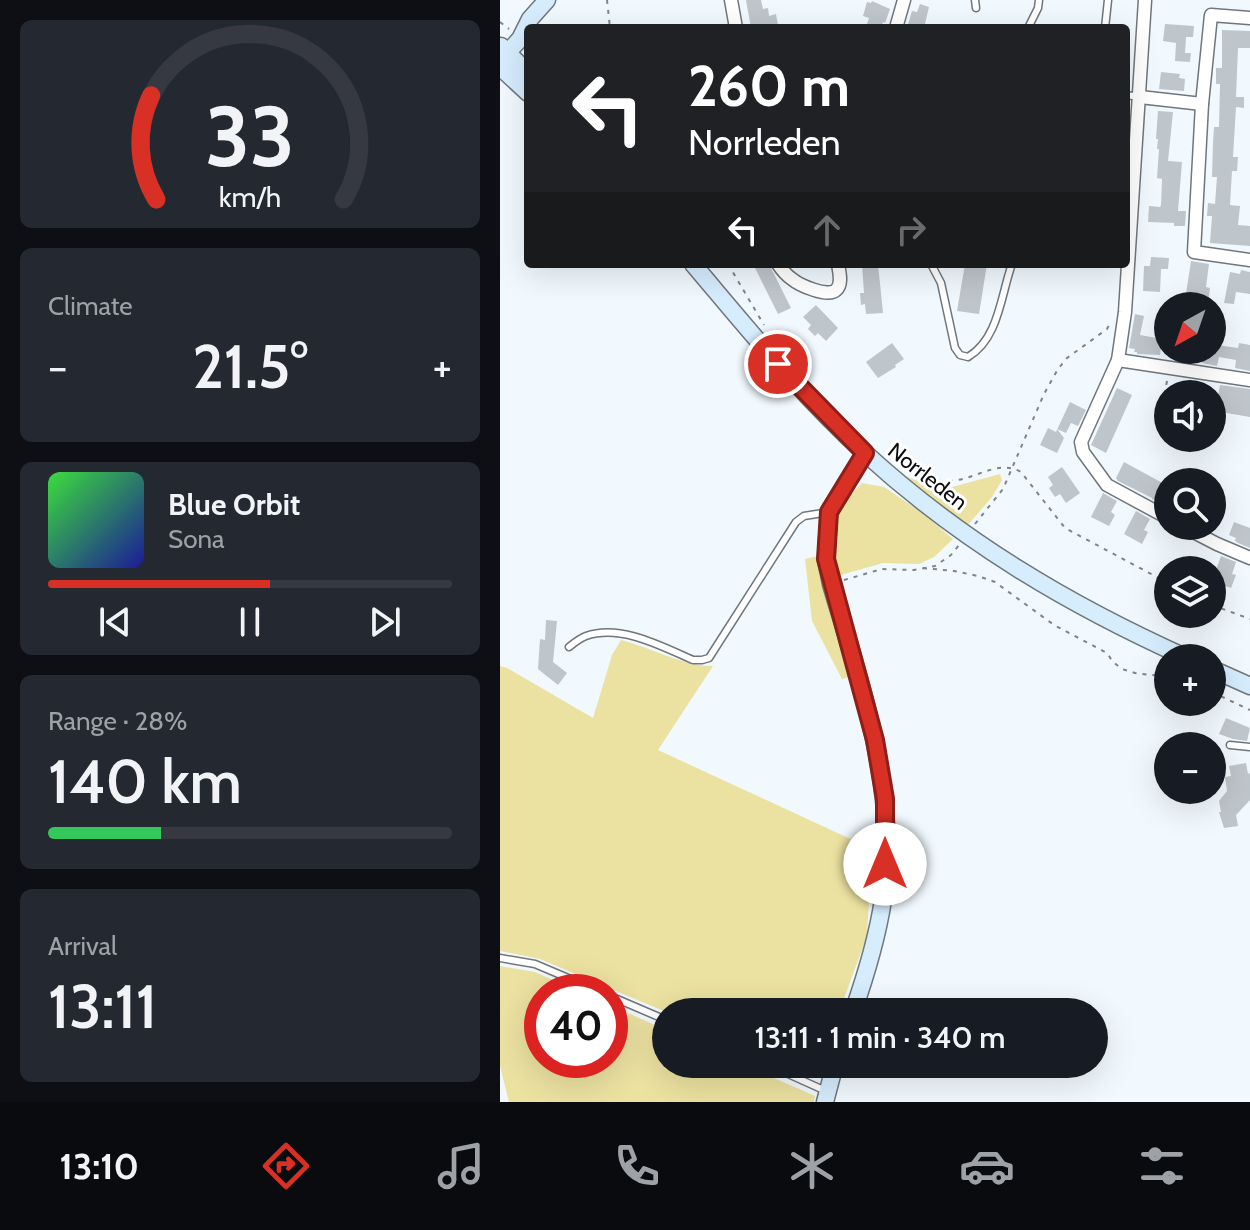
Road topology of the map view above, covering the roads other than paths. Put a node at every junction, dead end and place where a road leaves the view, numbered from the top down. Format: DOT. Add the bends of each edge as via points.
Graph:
graph roads {
  1 [pos="547,0"];
  2 [pos="731,0"];
  3 [pos="904,0"];
  4 [pos="1039,0"];
  5 [pos="1108,0"];
  6 [pos="1145,0"];
  7 [pos="1033,18"];
  8 [pos="1250,18"];
  9 [pos="528,24"];
  10 [pos="735,24"];
  11 [pos="897,24"];
  12 [pos="1030,24"];
  13 [pos="1037,24"];
  14 [pos="1105,24"];
  15 [pos="524,31"];
  16 [pos="502,53"];
  17 [pos="524,70"];
  18 [pos="524,87"];
  19 [pos="1130,96"];
  20 [pos="1140,97"];
  21 [pos="1202,104"];
  22 [pos="1130,240"];
  23 [pos="1250,260"];
  24 [pos="696,268"];
  25 [pos="781,268"];
  26 [pos="838,268"];
  27 [pos="933,268"];
  28 [pos="1011,268"];
  29 [pos="1128,268"];
  30 [pos="1118,360"];
  31 [pos="1250,380"];
  32 [pos="865,453"];
  33 [pos="1154,510"];
  34 [pos="829,512"];
  35 [pos="1209,540"];
  36 [pos="1250,558"];
  37 [pos="1156,644"];
  38 [pos="569,647"];
  39 [pos="1226,675"];
  40 [pos="1250,686"];
  41 [pos="1230,745"];
  42 [pos="1250,747"];
  43 [pos="500,958"];
  44 [pos="559,974"];
  45 [pos="858,998"];
  46 [pos="628,1004"];
  47 [pos="652,1014"];
  48 [pos="791,1078"];
  49 [pos="826,1097"];
  1 -- 9 [label="main road"];
  2 -- 10 [label="street"];
  3 -- 11 [label="street"];
  4 -- 7 [label="lane"];
  5 -- 14 [label="lane"];
  6 -- 20 [label="street"];
  7 -- 12 [label="lane"];
  7 -- 13 [label="lane"];
  8 -- 21 [label="street" via="1211,15"];
  15 -- 16 [label="main road"];
  16 -- 17 [label="main road"];
  16 -- 18 [label="main road"];
  19 -- 20 [label="lane"];
  20 -- 21 [label="street"];
  20 -- 22 [label="street"];
  21 -- 23 [label="street" via="1194,252"];
  24 -- 32 [label="main road, Norrleden" via="795,384"];
  25 -- 26 [label="street" via="794,282 830,293 840,284"];
  27 -- 28 [label="lane" via="955,348 968,357 978,351 998,316"];
  29 -- 30 [label="street"];
  30 -- 31 [label="street"];
  30 -- 33 [label="street" via="1081,442 1083,452 1107,485"];
  32 -- 34 [label="main road"];
  32 -- 37 [label="main road, Norrleden" via="1014,568"];
  34 -- 38 [label="lane" via="796,522 709,658 693,660 616,633 585,636"];
  34 -- 45 [label="main road" via="826,559 875,740 885,799 883,898"];
  35 -- 36 [label="street"];
  39 -- 40 [label="main road"];
  41 -- 42 [label="lane"];
  43 -- 44 [label="lane"];
  46 -- 47 [label="lane"];
  48 -- 49 [label="lane"];
}
